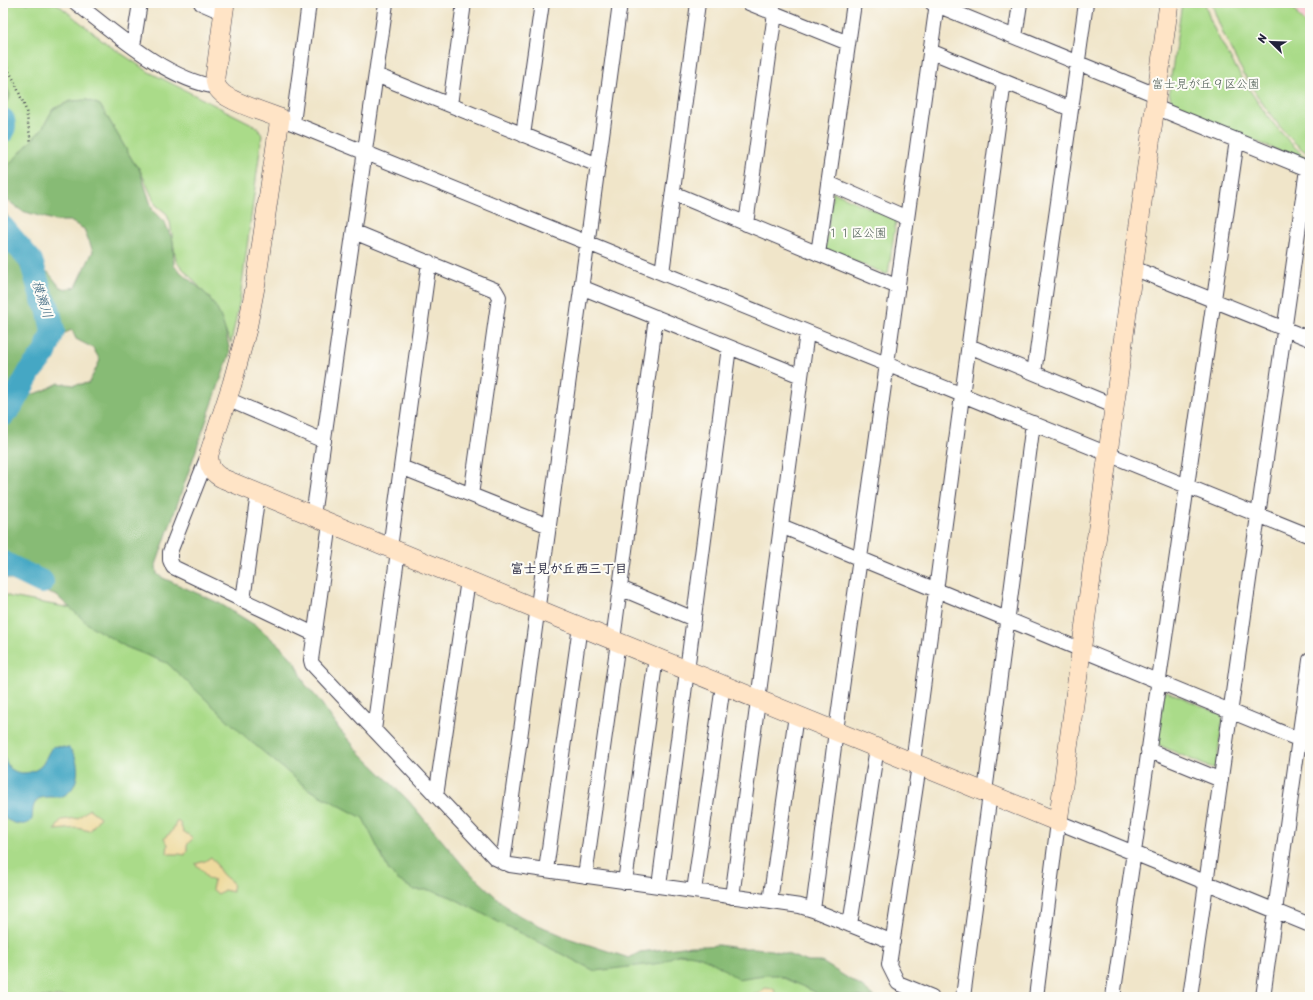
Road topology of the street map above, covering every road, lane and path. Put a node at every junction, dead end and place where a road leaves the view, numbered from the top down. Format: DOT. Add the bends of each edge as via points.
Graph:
graph roads {
  1 [pos="76,3"];
  2 [pos="140,3"];
  3 [pos="201,3"];
  4 [pos="309,3"];
  5 [pos="386,3"];
  6 [pos="464,3"];
  7 [pos="542,3"];
  8 [pos="620,3"];
  9 [pos="698,3"];
  10 [pos="749,3"];
  11 [pos="854,3"];
  12 [pos="1020,3"];
  13 [pos="1086,3"];
  14 [pos="1169,3"];
  15 [pos="935,4"];
  16 [pos="225,8"];
  17 [pos="775,13"];
  18 [pos="1015,37"];
  19 [pos="848,43"];
  20 [pos="133,46"];
  21 [pos="930,50"];
  22 [pos="3,60"];
  23 [pos="1078,63"];
  24 [pos="376,75"];
  25 [pos="1004,81"];
  26 [pos="217,87"];
  27 [pos="1156,101"];
  28 [pos="450,105"];
  29 [pos="1071,109"];
  30 [pos="286,121"];
  31 [pos="523,135"];
  32 [pos="1237,140"];
  33 [pos="31,143"];
  34 [pos="365,153"];
  35 [pos="598,165"];
  36 [pos="1308,170"];
  37 [pos="828,183"];
  38 [pos="673,193"];
  39 [pos="907,218"];
  40 [pos="746,224"];
  41 [pos="354,232"];
  42 [pos="587,243"];
  43 [pos="818,254"];
  44 [pos="429,262"];
  45 [pos="1133,268"];
  46 [pos="662,273"];
  47 [pos="581,287"];
  48 [pos="898,287"];
  49 [pos="1213,300"];
  50 [pos="656,318"];
  51 [pos="1284,328"];
  52 [pos="808,332"];
  53 [pos="1310,339"];
  54 [pos="969,346"];
  55 [pos="729,347"];
  56 [pos="887,364"];
  57 [pos="1034,373"];
  58 [pos="801,376"];
  59 [pos="963,395"];
  60 [pos="227,399"];
  61 [pos="1114,406"];
  62 [pos="1032,423"];
  63 [pos="324,440"];
  64 [pos="210,451"];
  65 [pos="1108,454"];
  66 [pos="401,467"];
  67 [pos="1186,485"];
  68 [pos="258,493"];
  69 [pos="471,495"];
  70 [pos="1258,514"];
  71 [pos="321,520"];
  72 [pos="549,526"];
  73 [pos="780,526"];
  74 [pos="1310,536"];
  75 [pos="394,550"];
  76 [pos="860,558"];
  77 [pos="468,580"];
  78 [pos="620,588"];
  79 [pos="937,590"];
  80 [pos="243,600"];
  81 [pos="537,609"];
  82 [pos="694,619"];
  83 [pos="1007,619"];
  84 [pos="580,626"];
  85 [pos="314,634"];
  86 [pos="616,641"];
  87 [pos="1082,650"];
  88 [pos="656,657"];
  89 [pos="1310,660"];
  90 [pos="688,670"];
  91 [pos="1158,681"];
  92 [pos="723,685"];
  93 [pos="758,699"];
  94 [pos="1231,711"];
  95 [pos="796,715"];
  96 [pos="374,730"];
  97 [pos="836,731"];
  98 [pos="1304,742"];
  99 [pos="877,748"];
  100 [pos="1148,750"];
  101 [pos="916,764"];
  102 [pos="1221,780"];
  103 [pos="987,793"];
  104 [pos="436,796"];
  105 [pos="1058,822"];
  106 [pos="1133,852"];
  107 [pos="503,863"];
  108 [pos="546,870"];
  109 [pos="585,876"];
  110 [pos="625,882"];
  111 [pos="1206,882"];
  112 [pos="659,886"];
  113 [pos="694,891"];
  114 [pos="732,897"];
  115 [pos="770,902"];
  116 [pos="813,910"];
  117 [pos="1275,910"];
  118 [pos="850,925"];
  119 [pos="1310,925"];
  120 [pos="893,942"];
  121 [pos="932,997"];
  122 [pos="963,997"];
  123 [pos="1036,997"];
  124 [pos="1113,997"];
  125 [pos="1190,997"];
  126 [pos="1263,997"];
  1 -- 20 [label="street"];
  2 -- 20 [label="street"];
  3 -- 16 [label="street"];
  4 -- 30 [label="street"];
  5 -- 24 [label="street"];
  6 -- 28 [label="street"];
  7 -- 31 [label="street"];
  8 -- 35 [label="street"];
  9 -- 38 [label="street"];
  10 -- 17 [label="street"];
  11 -- 19 [label="street"];
  12 -- 18 [label="street"];
  13 -- 23 [label="street"];
  14 -- 27 [label="street"];
  15 -- 18 [label="street"];
  15 -- 21 [label="street"];
  16 -- 26 [label="street" via="215,77"];
  17 -- 19 [label="street"];
  17 -- 40 [label="street"];
  18 -- 23 [label="street"];
  19 -- 37 [label="street"];
  20 -- 26 [label="street" via="180,75 198,83"];
  21 -- 25 [label="street"];
  21 -- 39 [label="street"];
  22 -- 33 [label="path" via="26,110"];
  23 -- 27 [label="street"];
  23 -- 29 [label="street"];
  24 -- 28 [label="street"];
  24 -- 34 [label="street"];
  25 -- 29 [label="street"];
  25 -- 54 [label="street"];
  26 -- 30 [label="street" via="227,97"];
  27 -- 32 [label="street"];
  27 -- 45 [label="street"];
  28 -- 31 [label="street"];
  29 -- 57 [label="street"];
  30 -- 34 [label="street"];
  30 -- 60 [label="street" via="247,329"];
  31 -- 35 [label="street"];
  32 -- 36 [label="street"];
  32 -- 49 [label="street"];
  34 -- 41 [label="street"];
  34 -- 42 [label="street"];
  35 -- 42 [label="street"];
  36 -- 51 [label="street"];
  37 -- 39 [label="street"];
  37 -- 43 [label="street"];
  38 -- 40 [label="street"];
  38 -- 46 [label="street"];
  39 -- 48 [label="street"];
  40 -- 43 [label="street"];
  41 -- 44 [label="street"];
  41 -- 63 [label="street"];
  42 -- 46 [label="street"];
  42 -- 47 [label="street"];
  43 -- 48 [label="street"];
  44 -- 66 [label="street"];
  44 -- 69 [label="street" via="495,290 499,297"];
  45 -- 49 [label="street"];
  45 -- 61 [label="street"];
  46 -- 52 [label="street"];
  47 -- 50 [label="street"];
  47 -- 72 [label="street"];
  48 -- 56 [label="street"];
  49 -- 51 [label="street"];
  49 -- 67 [label="street"];
  50 -- 55 [label="street"];
  50 -- 78 [label="street"];
  51 -- 53 [label="street"];
  51 -- 70 [label="street"];
  52 -- 56 [label="street"];
  52 -- 58 [label="street"];
  54 -- 57 [label="street"];
  54 -- 59 [label="street"];
  55 -- 58 [label="street"];
  55 -- 82 [label="street"];
  56 -- 59 [label="street"];
  56 -- 76 [label="street"];
  57 -- 61 [label="street"];
  58 -- 73 [label="street"];
  59 -- 62 [label="street"];
  59 -- 79 [label="street"];
  60 -- 63 [label="street"];
  60 -- 64 [label="street"];
  61 -- 65 [label="street"];
  62 -- 65 [label="street"];
  62 -- 83 [label="street"];
  63 -- 71 [label="street"];
  64 -- 68 [label="street" via="209,463 217,475"];
  64 -- 80 [label="street" via="170,552 170,560 173,567"];
  65 -- 67 [label="street"];
  65 -- 87 [label="street"];
  66 -- 69 [label="street"];
  66 -- 75 [label="street"];
  67 -- 70 [label="street"];
  67 -- 91 [label="street"];
  68 -- 71 [label="street"];
  68 -- 80 [label="street"];
  69 -- 72 [label="street"];
  70 -- 74 [label="street"];
  70 -- 94 [label="street"];
  71 -- 75 [label="street"];
  71 -- 85 [label="street"];
  72 -- 81 [label="street"];
  73 -- 76 [label="street"];
  73 -- 93 [label="street"];
  75 -- 77 [label="street"];
  75 -- 96 [label="street"];
  76 -- 79 [label="street"];
  76 -- 97 [label="street"];
  77 -- 81 [label="street"];
  77 -- 104 [label="street"];
  78 -- 82 [label="street"];
  78 -- 86 [label="street"];
  79 -- 83 [label="street"];
  79 -- 101 [label="street"];
  80 -- 85 [label="street"];
  81 -- 84 [label="street"];
  81 -- 107 [label="street"];
  82 -- 90 [label="street"];
  83 -- 87 [label="street"];
  83 -- 103 [label="street"];
  84 -- 86 [label="street"];
  84 -- 108 [label="street"];
  85 -- 96 [label="street" via="312,664"];
  86 -- 88 [label="street"];
  86 -- 109 [label="street"];
  87 -- 91 [label="street"];
  87 -- 105 [label="street"];
  88 -- 90 [label="street"];
  88 -- 110 [label="street"];
  89 -- 98 [label="street"];
  90 -- 92 [label="street"];
  90 -- 112 [label="street"];
  91 -- 94 [label="street"];
  91 -- 100 [label="street"];
  92 -- 93 [label="street"];
  92 -- 113 [label="street"];
  93 -- 95 [label="street"];
  93 -- 114 [label="street"];
  94 -- 98 [label="street"];
  94 -- 102 [label="street"];
  95 -- 97 [label="street"];
  95 -- 115 [label="street"];
  96 -- 104 [label="street"];
  97 -- 99 [label="street"];
  97 -- 116 [label="street"];
  98 -- 117 [label="street"];
  99 -- 101 [label="street"];
  99 -- 118 [label="street"];
  100 -- 102 [label="street"];
  100 -- 106 [label="street"];
  101 -- 103 [label="street"];
  101 -- 120 [label="street"];
  102 -- 111 [label="street"];
  103 -- 105 [label="street"];
  103 -- 122 [label="street"];
  104 -- 107 [label="street" via="485,848"];
  105 -- 106 [label="street"];
  105 -- 123 [label="street"];
  106 -- 111 [label="street"];
  106 -- 124 [label="street"];
  107 -- 108 [label="street"];
  108 -- 109 [label="street"];
  109 -- 110 [label="street"];
  110 -- 112 [label="street"];
  111 -- 117 [label="street"];
  111 -- 125 [label="street"];
  112 -- 113 [label="street"];
  113 -- 114 [label="street"];
  114 -- 115 [label="street"];
  115 -- 116 [label="street"];
  116 -- 118 [label="street"];
  117 -- 119 [label="street"];
  117 -- 126 [label="street"];
  118 -- 120 [label="street"];
  120 -- 121 [label="street" via="889,965 898,983"];
}
